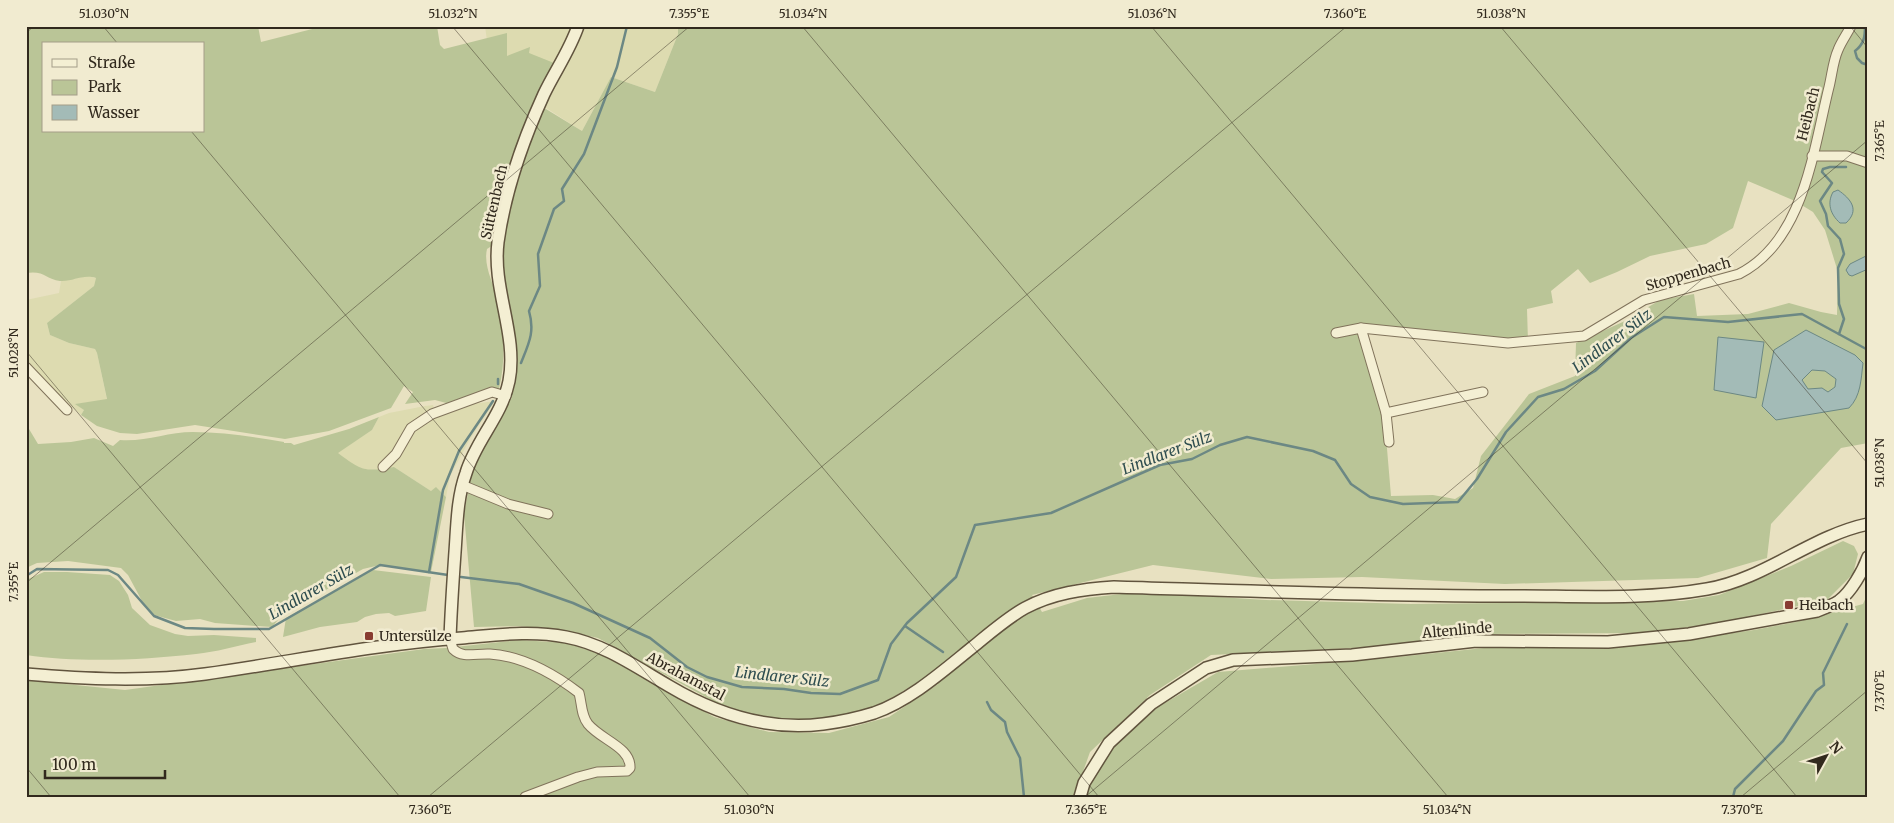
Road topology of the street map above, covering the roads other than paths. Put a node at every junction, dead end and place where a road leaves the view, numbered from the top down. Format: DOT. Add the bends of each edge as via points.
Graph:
graph roads {
  1 [pos="578,26"];
  2 [pos="1851,26"];
  3 [pos="1812,156"];
  4 [pos="1868,163"];
  5 [pos="1361,328"];
  6 [pos="1336,333"];
  7 [pos="26,367"];
  8 [pos="1483,392"];
  9 [pos="506,396"];
  10 [pos="67,410"];
  11 [pos="1386,413"];
  12 [pos="1389,442"];
  13 [pos="382,467"];
  14 [pos="462,485"];
  15 [pos="548,514"];
  16 [pos="1868,524"];
  17 [pos="1868,558"];
  18 [pos="450,638"];
  19 [pos="26,674"];
  20 [pos="525,797"];
  21 [pos="1080,797"];
  1 -- 9 [label="main road, Süttenbach" via="528,134 498,243 498,265 511,355"];
  2 -- 3 [label="street, Heibach" via="1838,50"];
  3 -- 4 [label="street, Heibach" via="1847,156"];
  3 -- 5 [label="street, Stoppenbach" via="1798,206 1771,250 1753,266 1739,274 1644,300 1584,336 1508,343"];
  5 -- 6 [label="street, Stoppenbach"];
  5 -- 11 [label="street"];
  7 -- 10 [label="street"];
  8 -- 11 [label="street"];
  9 -- 13 [label="street" via="492,392 432,414 411,428 396,454"];
  9 -- 14 [label="main road, Süttenbach" via="473,454"];
  11 -- 12 [label="street"];
  14 -- 15 [label="street" via="508,504"];
  14 -- 18 [label="main road, Süttenbach"];
  16 -- 18 [label="main road, Abrahamstal" via="1856,526 1736,580 1674,594 1423,596 1114,587 1075,591 1052,596 1024,608 901,700 874,713 817,725 771,724 722,713 670,687 622,657 566,637 531,633"];
  17 -- 21 [label="main road, Altenlinde" via="1841,600 1830,606 1818,611 1689,634 1608,642 1476,641 1352,655 1233,660 1206,668 1151,704 1109,743 1084,783"];
  18 -- 19 [label="main road, Abrahamstal" via="168,677"];
  18 -- 20 [label="street" via="453,649 461,654 508,657 570,686 579,693 586,722 597,734 628,754 630,768 627,771 578,776"];
}
